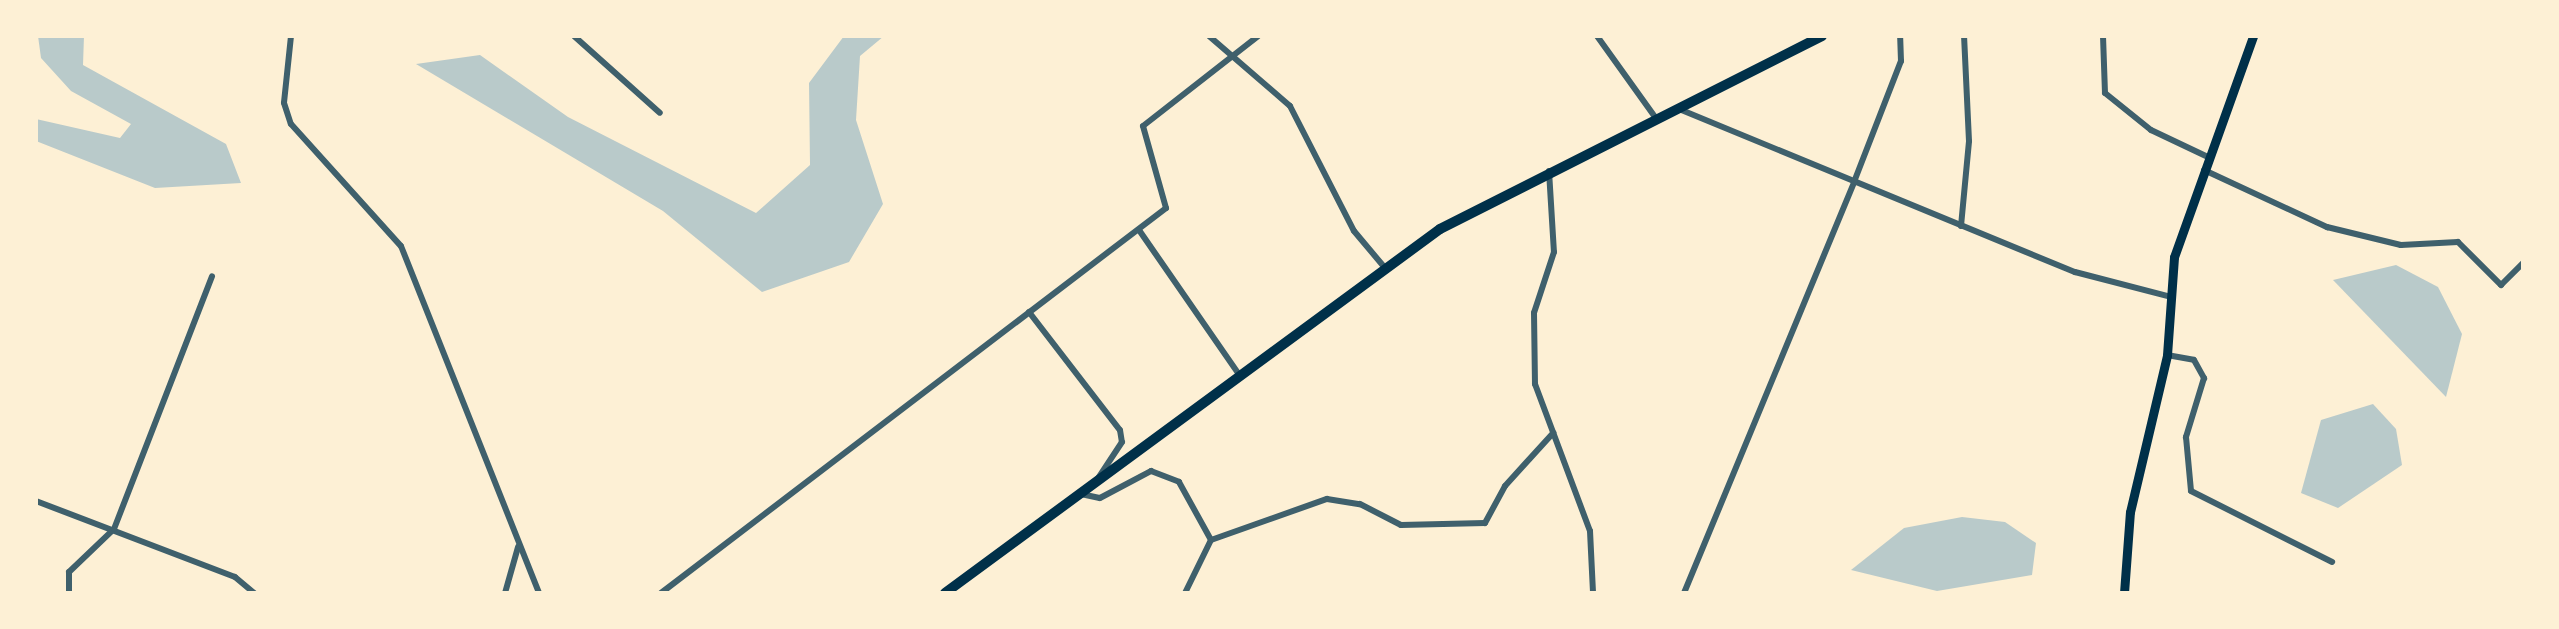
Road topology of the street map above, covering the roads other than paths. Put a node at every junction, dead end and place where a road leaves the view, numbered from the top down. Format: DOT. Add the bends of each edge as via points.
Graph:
graph roads {
  1 [pos="291,36"];
  2 [pos="574,36"];
  3 [pos="1209,36"];
  4 [pos="1258,36"];
  5 [pos="1597,36"];
  6 [pos="1822,36"];
  7 [pos="1900,36"];
  8 [pos="1964,36"];
  9 [pos="2103,36"];
  10 [pos="2253,36"];
  11 [pos="1235,52"];
  12 [pos="1675,108"];
  13 [pos="660,113"];
  14 [pos="1655,117"];
  15 [pos="2208,157"];
  16 [pos="1548,169"];
  17 [pos="2204,170"];
  18 [pos="1854,182"];
  19 [pos="1961,226"];
  20 [pos="1139,230"];
  21 [pos="2523,263"];
  22 [pos="1385,268"];
  23 [pos="212,276"];
  24 [pos="2512,281"];
  25 [pos="2523,286"];
  26 [pos="2172,297"];
  27 [pos="1029,312"];
  28 [pos="2167,355"];
  29 [pos="1240,376"];
  30 [pos="1553,433"];
  31 [pos="1095,483"];
  32 [pos="1080,494"];
  33 [pos="36,501"];
  34 [pos="114,529"];
  35 [pos="1211,540"];
  36 [pos="518,547"];
  37 [pos="2332,562"];
  38 [pos="69,593"];
  39 [pos="254,593"];
  40 [pos="505,593"];
  41 [pos="539,593"];
  42 [pos="661,593"];
  43 [pos="945,593"];
  44 [pos="1185,593"];
  45 [pos="1593,593"];
  46 [pos="1684,593"];
  47 [pos="2124,593"];
  1 -- 36 [label="street" via="284,103 291,124 401,246"];
  2 -- 13 [label="street"];
  3 -- 11 [label="street"];
  4 -- 11 [label="street"];
  5 -- 14 [label="street"];
  6 -- 12 [label="highway"];
  7 -- 18 [label="street" via="1901,61"];
  8 -- 19 [label="street" via="1969,141"];
  9 -- 15 [label="street" via="2105,93 2151,130"];
  10 -- 15 [label="main road"];
  11 -- 20 [label="street" via="1143,126 1166,208"];
  11 -- 22 [label="street" via="1290,106 1354,231"];
  12 -- 14 [label="highway"];
  12 -- 18 [label="street"];
  14 -- 16 [label="highway"];
  15 -- 17 [label="main road"];
  16 -- 22 [label="highway"];
  16 -- 30 [label="street" via="1554,252 1537,292 1535,384"];
  17 -- 24 [label="street" via="2327,227 2401,245 2458,242 2497,283"];
  17 -- 26 [label="main road" via="2174,257"];
  18 -- 19 [label="street"];
  18 -- 46 [label="street"];
  19 -- 26 [label="street" via="2075,272"];
  20 -- 27 [label="street"];
  20 -- 29 [label="street"];
  21 -- 24 [label="street"];
  22 -- 29 [label="highway"];
  23 -- 34 [label="street"];
  24 -- 25 [label="street"];
  26 -- 28 [label="main road"];
  27 -- 31 [label="street" via="1120,430 1122,442"];
  27 -- 42 [label="street"];
  28 -- 37 [label="street" via="2194,360 2204,378 2186,437 2191,491"];
  28 -- 47 [label="main road" via="2130,512"];
  29 -- 31 [label="highway"];
  30 -- 35 [label="street" via="1505,486 1485,523 1401,525 1335,498"];
  30 -- 45 [label="street" via="1590,531"];
  31 -- 32 [label="highway"];
  32 -- 35 [label="street" via="1100,498 1151,471 1179,482"];
  32 -- 43 [label="highway"];
  33 -- 34 [label="street"];
  34 -- 38 [label="street" via="69,572"];
  34 -- 39 [label="street" via="235,577"];
  35 -- 44 [label="street"];
  36 -- 40 [label="street"];
  36 -- 41 [label="street"];
}
